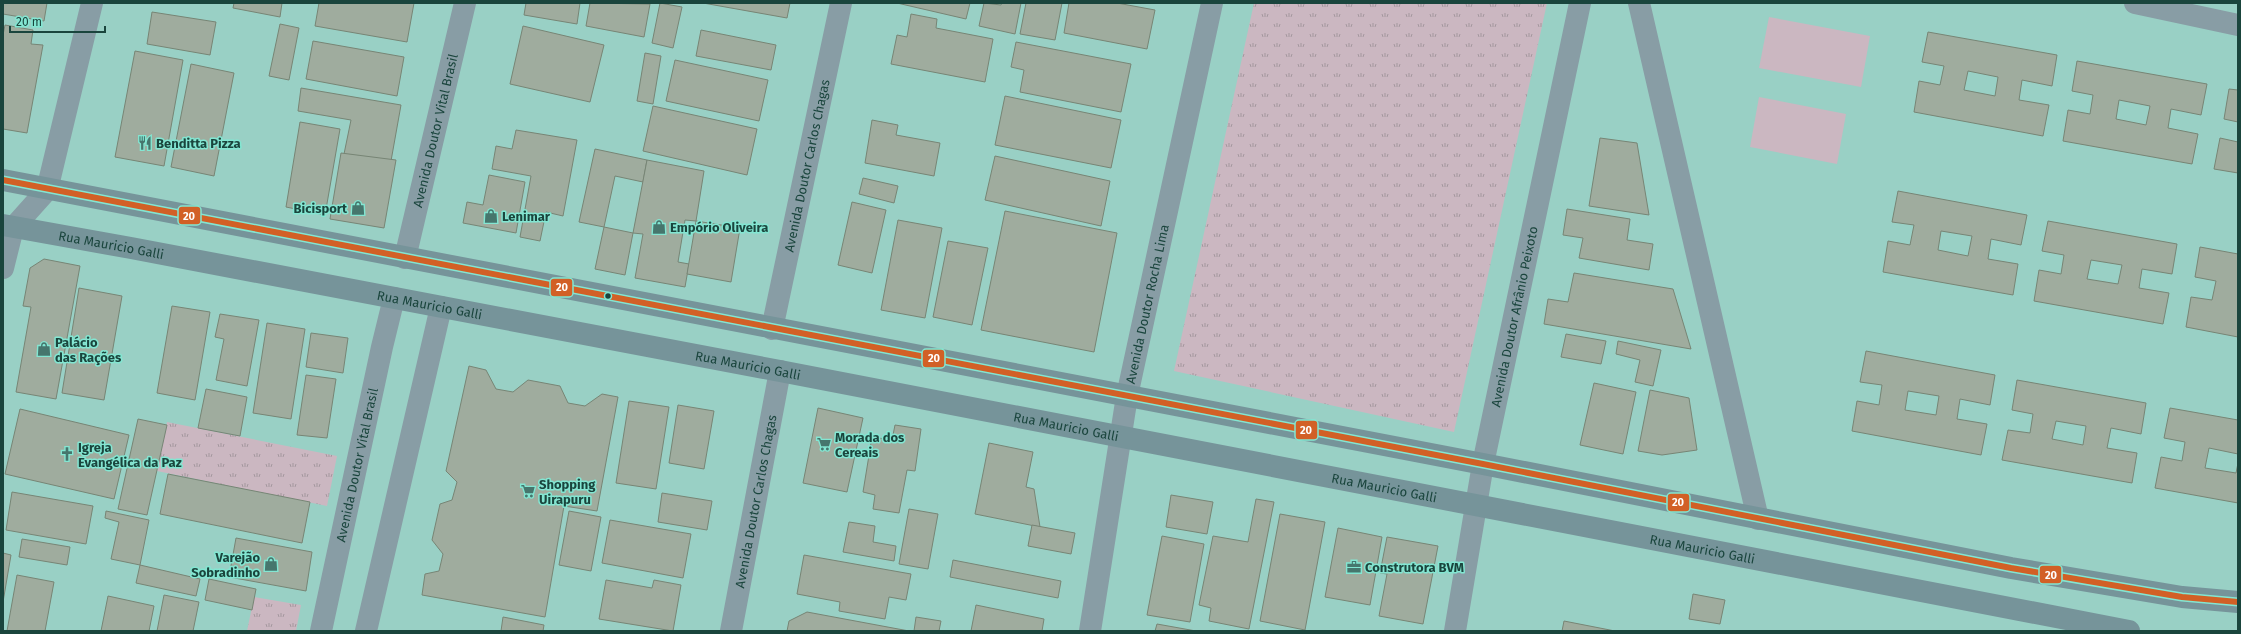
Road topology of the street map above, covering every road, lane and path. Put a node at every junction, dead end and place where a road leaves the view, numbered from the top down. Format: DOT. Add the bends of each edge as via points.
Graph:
graph roads {
  1 [pos="92,3"];
  2 [pos="464,3"];
  3 [pos="841,3"];
  4 [pos="1212,3"];
  5 [pos="1580,3"];
  6 [pos="1639,3"];
  7 [pos="2135,3"];
  8 [pos="2238,25"];
  9 [pos="3,180"];
  10 [pos="47,190"];
  11 [pos="8,227"];
  12 [pos="405,258"];
  13 [pos="3,268"];
  14 [pos="394,298"];
  15 [pos="441,307"];
  16 [pos="772,329"];
  17 [pos="780,371"];
  18 [pos="1127,396"];
  19 [pos="1122,437"];
  20 [pos="1483,464"];
  21 [pos="1476,506"];
  22 [pos="1758,519"];
  23 [pos="2238,602"];
  24 [pos="321,631"];
  25 [pos="366,631"];
  26 [pos="731,631"];
  27 [pos="1090,631"];
  28 [pos="1455,631"];
  29 [pos="2129,631"];
  1 -- 10 [label="street"];
  2 -- 12 [label="street, Avenida Doutor Vital Brasil"];
  3 -- 16 [label="street, Avenida Doutor Carlos Chagas"];
  4 -- 18 [label="street, Avenida Doutor Rocha Lima"];
  5 -- 20 [label="street, Avenida Doutor Afrânio Peixoto"];
  6 -- 22 [label="street"];
  7 -- 8 [label="street"];
  9 -- 10 [label="main road"];
  10 -- 11 [label="street"];
  10 -- 12 [label="main road"];
  11 -- 13 [label="street"];
  11 -- 14 [label="main road, Rua Mauricio Galli"];
  12 -- 16 [label="main road"];
  14 -- 15 [label="main road, Rua Mauricio Galli"];
  14 -- 24 [label="street, Avenida Doutor Vital Brasil"];
  15 -- 17 [label="main road, Rua Mauricio Galli"];
  15 -- 25 [label="street"];
  16 -- 18 [label="main road"];
  17 -- 19 [label="main road, Rua Mauricio Galli"];
  17 -- 26 [label="street, Avenida Doutor Carlos Chagas"];
  18 -- 19 [label="street, Avenida Doutor Rocha Lima"];
  18 -- 20 [label="main road"];
  19 -- 21 [label="main road, Rua Mauricio Galli"];
  19 -- 27 [label="street, Avenida Doutor Rocha Lima"];
  20 -- 21 [label="street, Avenida Doutor Afrânio Peixoto"];
  20 -- 22 [label="main road"];
  21 -- 28 [label="street, Avenida Doutor Afrânio Peixoto"];
  21 -- 29 [label="main road, Rua Mauricio Galli" via="1947,594"];
  22 -- 23 [label="main road" via="2011,568 2182,597"];
}
